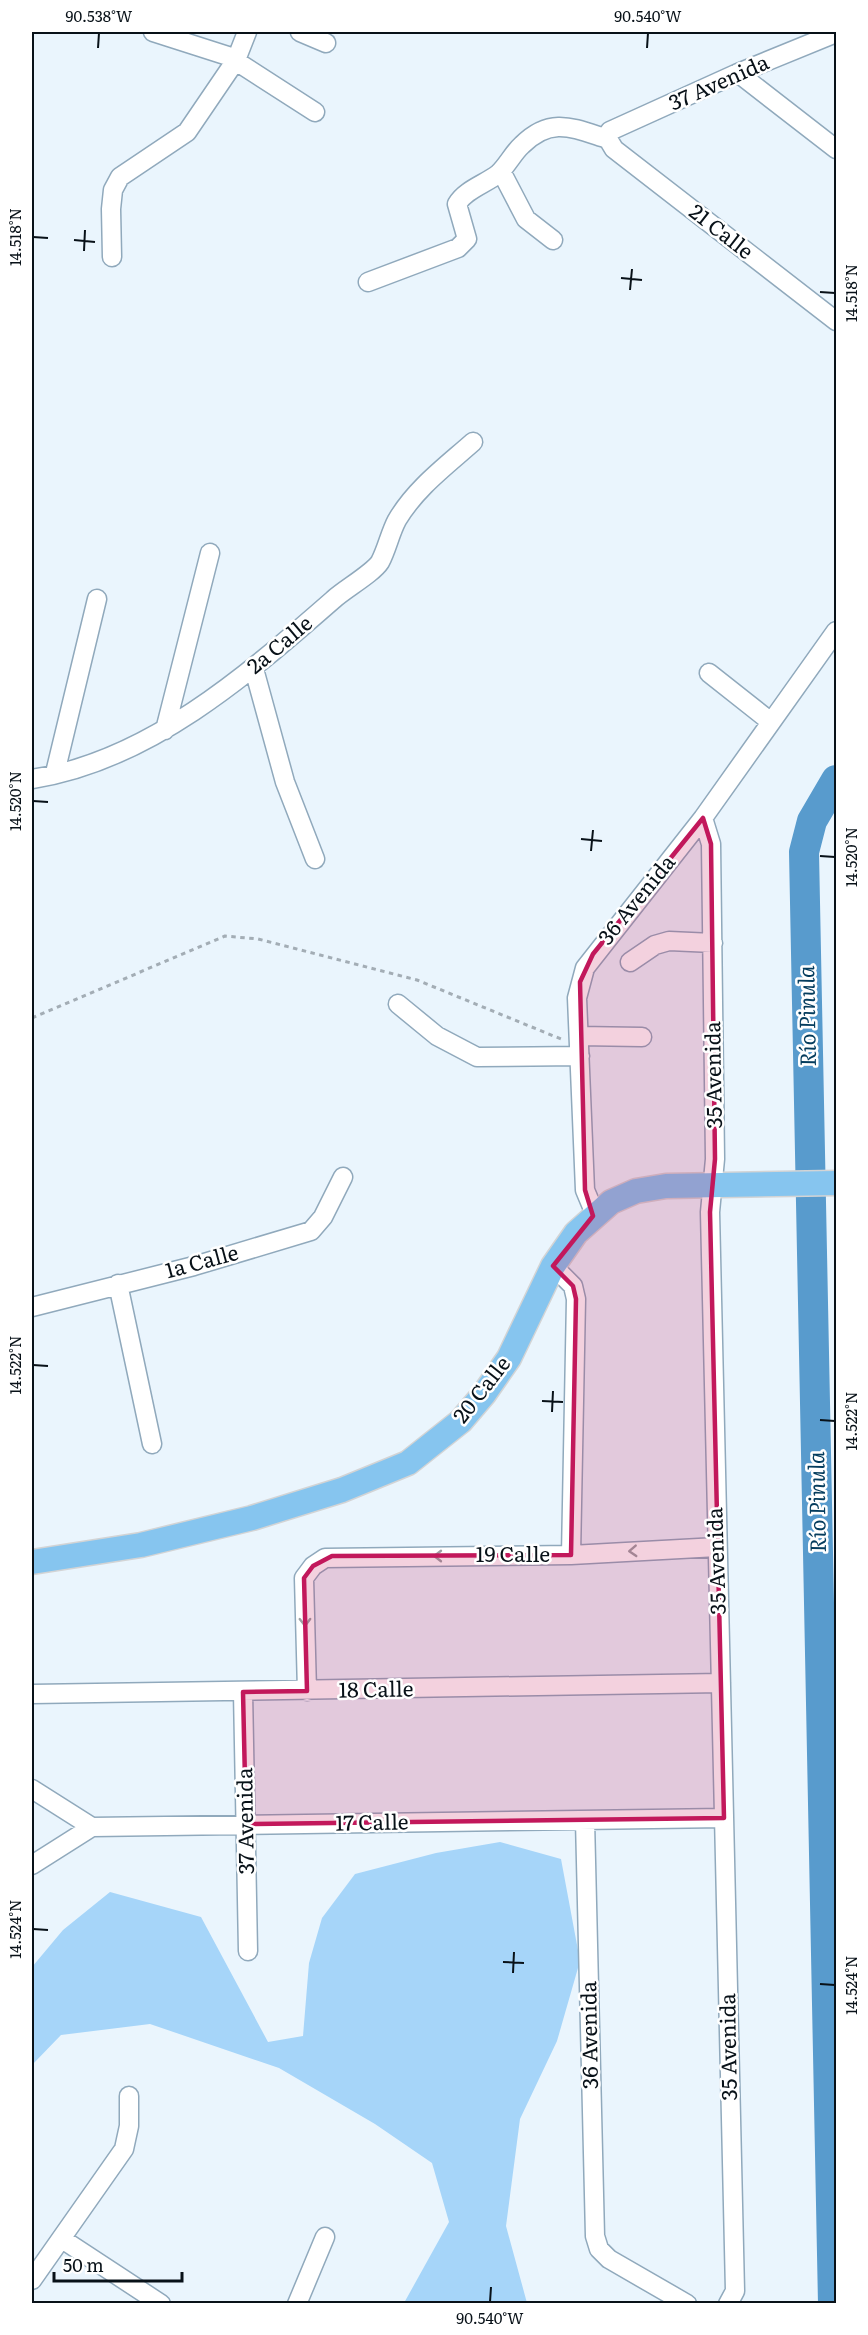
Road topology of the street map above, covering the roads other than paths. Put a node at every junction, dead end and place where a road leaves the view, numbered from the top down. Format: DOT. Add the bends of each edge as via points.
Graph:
graph roads {
  1 [pos="153,32"];
  2 [pos="247,32"];
  3 [pos="300,32"];
  4 [pos="837,33"];
  5 [pos="326,43"];
  6 [pos="236,60"];
  7 [pos="738,73"];
  8 [pos="315,112"];
  9 [pos="608,139"];
  10 [pos="837,149"];
  11 [pos="501,171"];
  12 [pos="553,240"];
  13 [pos="112,257"];
  14 [pos="368,282"];
  15 [pos="837,321"];
  16 [pos="473,442"];
  17 [pos="210,553"];
  18 [pos="97,599"];
  19 [pos="837,631"];
  20 [pos="254,669"];
  21 [pos="709,673"];
  22 [pos="771,722"];
  23 [pos="165,730"];
  24 [pos="55,773"];
  25 [pos="32,779"];
  26 [pos="703,818"];
  27 [pos="315,859"];
  28 [pos="713,942"];
  29 [pos="630,962"];
  30 [pos="398,1004"];
  31 [pos="642,1036"];
  32 [pos="580,1046"];
  33 [pos="343,1177"];
  34 [pos="837,1183"];
  35 [pos="712,1185"];
  36 [pos="595,1214"];
  37 [pos="553,1266"];
  38 [pos="118,1284"];
  39 [pos="32,1307"];
  40 [pos="152,1444"];
  41 [pos="717,1547"];
  42 [pos="571,1554"];
  43 [pos="32,1562"];
  44 [pos="721,1683"];
  45 [pos="307,1691"];
  46 [pos="243,1692"];
  47 [pos="32,1694"];
  48 [pos="32,1790"];
  49 [pos="724,1818"];
  50 [pos="585,1820"];
  51 [pos="246,1824"];
  52 [pos="92,1827"];
  53 [pos="32,1865"];
  54 [pos="248,1951"];
  55 [pos="129,2096"];
  56 [pos="325,2237"];
  57 [pos="62,2239"];
  58 [pos="32,2280"];
  59 [pos="156,2302"];
  60 [pos="297,2304"];
  61 [pos="687,2304"];
  62 [pos="728,2304"];
  1 -- 6 [label="street"];
  2 -- 6 [label="street"];
  3 -- 5 [label="street"];
  4 -- 7 [label="street, 37 Avenida"];
  6 -- 8 [label="street"];
  6 -- 13 [label="street" via="187,132 120,177 113,190 111,209"];
  7 -- 9 [label="street, 37 Avenida" via="610,131"];
  7 -- 10 [label="street"];
  9 -- 11 [label="street" via="568,126 543,128 521,145"];
  9 -- 15 [label="street, 21 Calle" via="614,149"];
  11 -- 12 [label="street" via="526,219"];
  11 -- 14 [label="street" via="462,196 457,204 467,238 458,248"];
  16 -- 20 [label="street, 2a Calle" via="419,489 397,520 379,563"];
  17 -- 23 [label="street"];
  18 -- 24 [label="street"];
  19 -- 22 [label="street, 36 Avenida"];
  20 -- 23 [label="street, 2a Calle"];
  20 -- 27 [label="street" via="285,782"];
  21 -- 22 [label="street"];
  22 -- 26 [label="street, 36 Avenida"];
  23 -- 24 [label="street, 2a Calle" via="102,759"];
  24 -- 25 [label="street, 2a Calle"];
  26 -- 28 [label="street, 35 Avenida" via="711,844"];
  26 -- 32 [label="street, 36 Avenida" via="585,968 577,998"];
  28 -- 29 [label="street" via="669,941 655,945"];
  28 -- 35 [label="street, 35 Avenida" via="716,1159"];
  30 -- 32 [label="street" via="437,1036 477,1057"];
  31 -- 32 [label="street"];
  32 -- 36 [label="street, 36 Avenida" via="585,1190"];
  33 -- 38 [label="street, 1a Calle" via="323,1217 311,1231"];
  34 -- 35 [label="main road, 20 Calle"];
  35 -- 36 [label="main road, 20 Calle" via="636,1191"];
  35 -- 41 [label="street, 35 Avenida"];
  36 -- 37 [label="main road, 20 Calle"];
  37 -- 42 [label="street" via="573,1286 576,1299"];
  37 -- 43 [label="main road, 20 Calle" via="509,1358 484,1394 461,1421 408,1463 342,1490 252,1518 141,1545"];
  38 -- 39 [label="street, 1a Calle"];
  38 -- 40 [label="street"];
  41 -- 42 [label="street, 19 Calle, one-way"];
  41 -- 44 [label="street, 35 Avenida"];
  42 -- 45 [label="street, 19 Calle, one-way" via="332,1556 313,1566 304,1578"];
  44 -- 45 [label="street, 18 Calle"];
  44 -- 49 [label="street, 35 Avenida"];
  45 -- 46 [label="street, 18 Calle"];
  46 -- 47 [label="street, 18 Calle"];
  46 -- 51 [label="street, 37 Avenida"];
  48 -- 52 [label="street"];
  49 -- 50 [label="street, 17 Calle"];
  49 -- 62 [label="street, 35 Avenida" via="735,2291"];
  50 -- 51 [label="street, 17 Calle"];
  50 -- 61 [label="street, 36 Avenida" via="595,2236 599,2249 609,2259"];
  51 -- 52 [label="street, 17 Calle"];
  51 -- 54 [label="street, 37 Avenida"];
  52 -- 53 [label="street"];
  55 -- 57 [label="street" via="124,2149"];
  56 -- 60 [label="street"];
  57 -- 58 [label="street"];
  57 -- 59 [label="street"];
}
